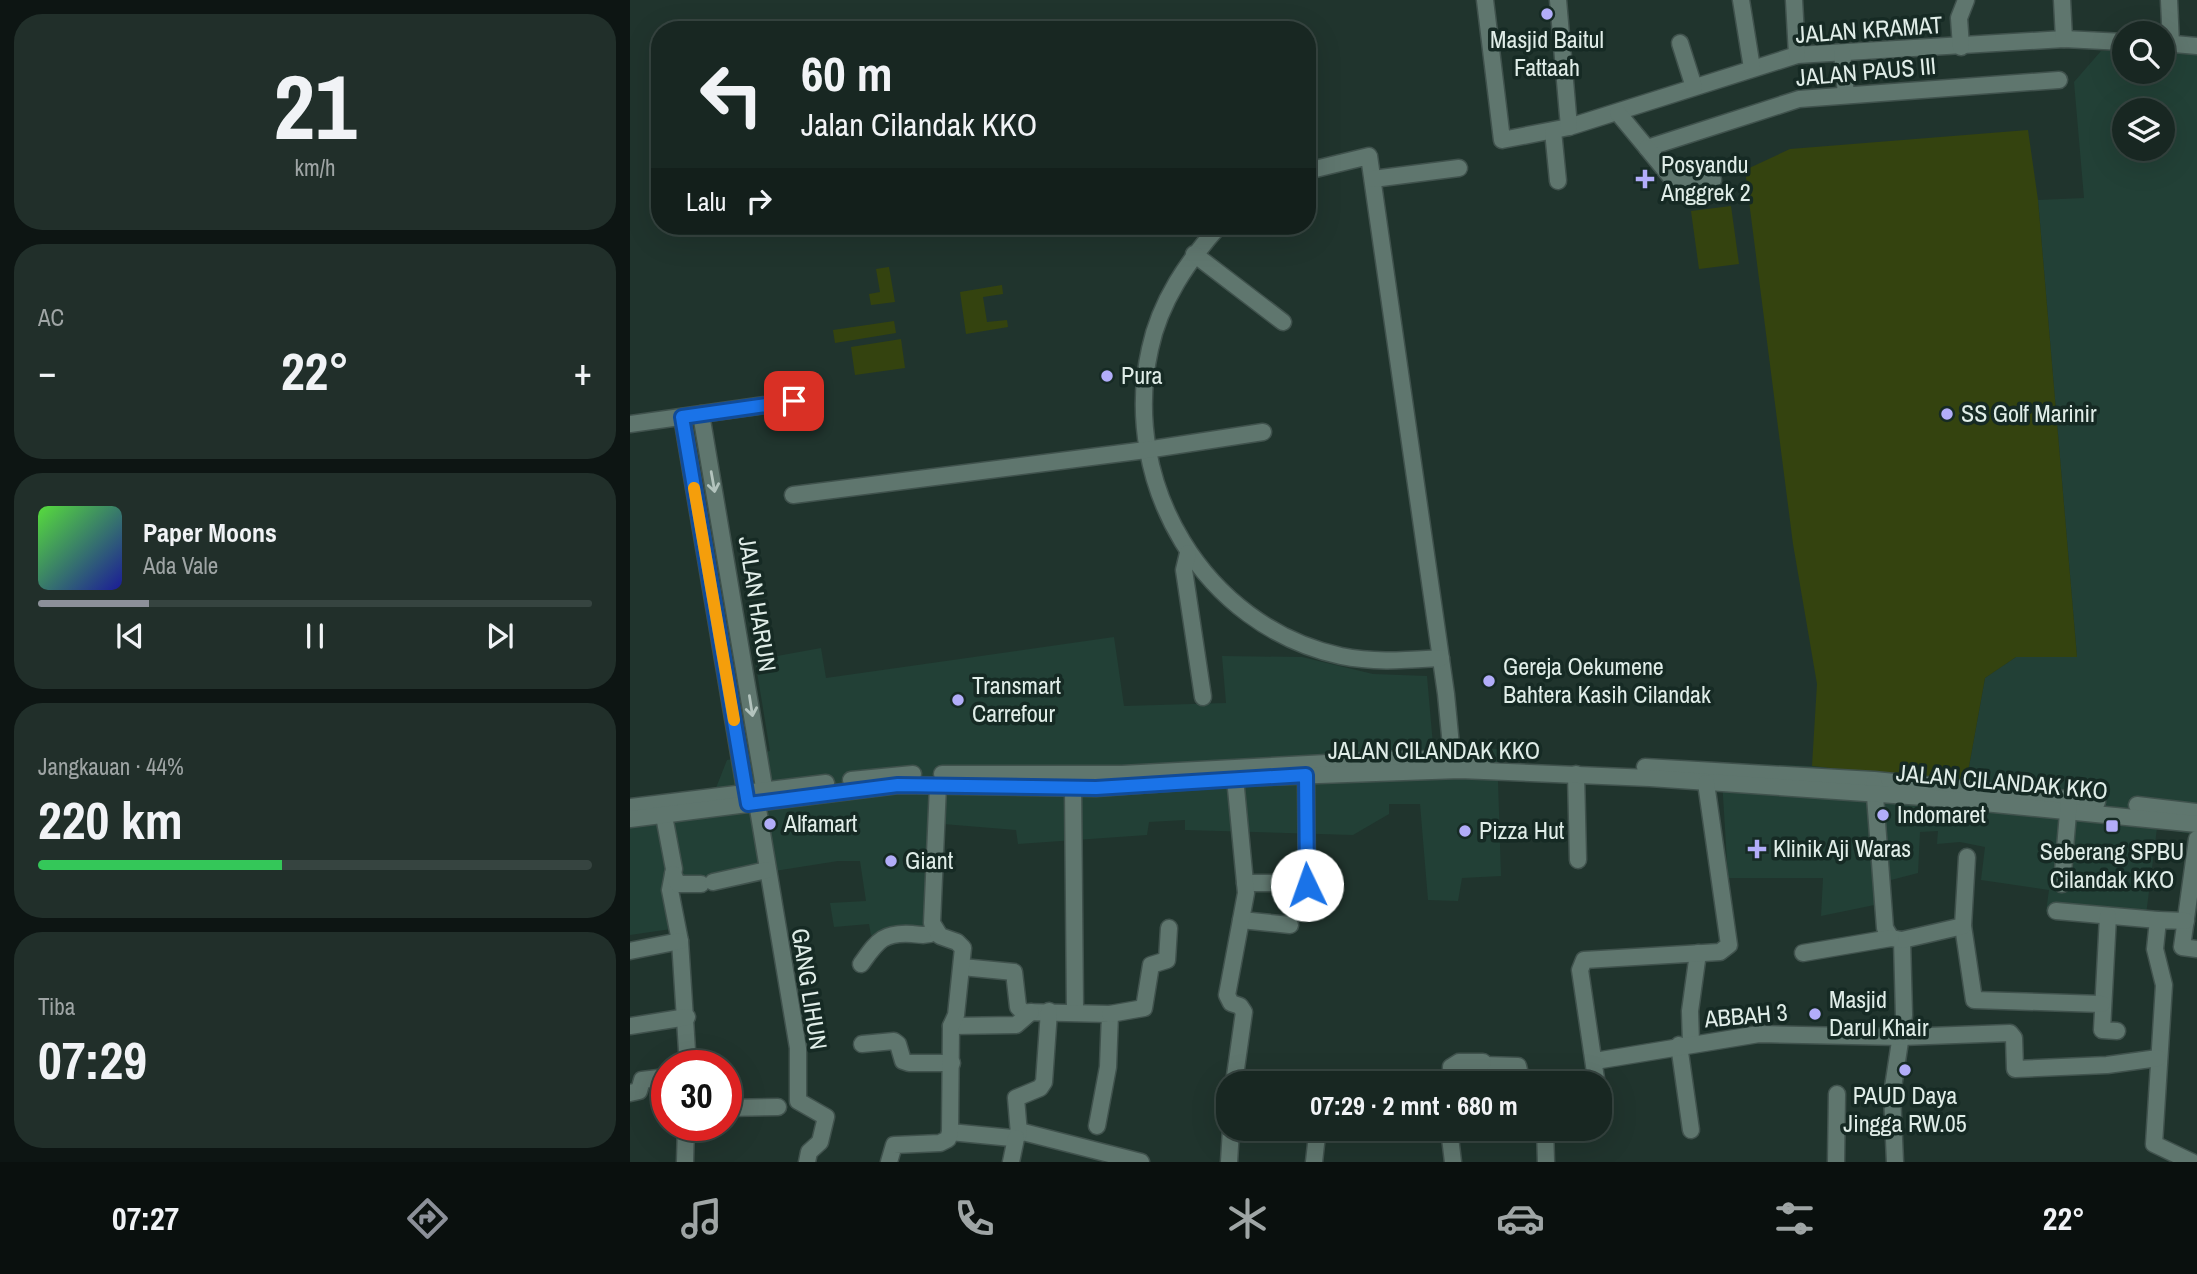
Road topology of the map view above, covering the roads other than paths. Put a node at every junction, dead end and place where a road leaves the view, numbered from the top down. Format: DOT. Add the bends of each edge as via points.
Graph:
graph roads {
  1 [pos="1485,0"];
  2 [pos="1558,0"];
  3 [pos="1741,0"];
  4 [pos="1794,0"];
  5 [pos="1966,0"];
  6 [pos="2063,0"];
  7 [pos="2169,0"];
  8 [pos="2168,21"];
  9 [pos="2064,39"];
  10 [pos="2112,41"];
  11 [pos="1680,43"];
  12 [pos="2175,45"];
  13 [pos="2197,46"];
  14 [pos="1961,47"];
  15 [pos="1842,53"];
  16 [pos="1797,55"];
  17 [pos="1752,68"];
  18 [pos="2059,79"];
  19 [pos="1694,87"];
  20 [pos="1846,94"];
  21 [pos="1618,113"];
  22 [pos="1561,129"];
  23 [pos="1647,148"];
  24 [pos="1459,168"];
  25 [pos="1316,169"];
  26 [pos="1373,179"];
  27 [pos="1713,180"];
  28 [pos="1558,181"];
  29 [pos="1211,235"];
  30 [pos="1194,254"];
  31 [pos="1283,322"];
  32 [pos="794,401"];
  33 [pos="701,414"];
  34 [pos="682,417"];
  35 [pos="630,424"];
  36 [pos="1263,432"];
  37 [pos="1146,450"];
  38 [pos="793,495"];
  39 [pos="1188,553"];
  40 [pos="1441,658"];
  41 [pos="1203,698"];
  42 [pos="1453,764"];
  43 [pos="1576,774"];
  44 [pos="1306,775"];
  45 [pos="1235,778"];
  46 [pos="1758,780"];
  47 [pos="1706,783"];
  48 [pos="938,785"];
  49 [pos="1874,787"];
  50 [pos="1073,788"];
  51 [pos="756,799"];
  52 [pos="2068,805"];
  53 [pos="630,807"];
  54 [pos="2197,812"];
  55 [pos="664,816"];
  56 [pos="630,819"];
  57 [pos="2197,824"];
  58 [pos="2197,839"];
  59 [pos="1967,857"];
  60 [pos="1578,860"];
  61 [pos="767,870"];
  62 [pos="673,874"];
  63 [pos="1245,883"];
  64 [pos="1280,883"];
  65 [pos="2062,884"];
  66 [pos="1307,885"];
  67 [pos="2056,911"];
  68 [pos="2108,916"];
  69 [pos="1241,920"];
  70 [pos="2158,920"];
  71 [pos="2186,921"];
  72 [pos="1290,925"];
  73 [pos="1963,926"];
  74 [pos="1169,928"];
  75 [pos="935,932"];
  76 [pos="1896,939"];
  77 [pos="680,941"];
  78 [pos="2197,949"];
  79 [pos="630,951"];
  80 [pos="1698,953"];
  81 [pos="1803,953"];
  82 [pos="861,964"];
  83 [pos="962,967"];
  84 [pos="2102,1004"];
  85 [pos="1049,1011"];
  86 [pos="1075,1011"];
  87 [pos="1031,1012"];
  88 [pos="1110,1014"];
  89 [pos="687,1017"];
  90 [pos="630,1026"];
  91 [pos="951,1026"];
  92 [pos="2117,1031"];
  93 [pos="1901,1037"];
  94 [pos="862,1044"];
  95 [pos="1685,1045"];
  96 [pos="688,1050"];
  97 [pos="2158,1058"];
  98 [pos="1595,1060"];
  99 [pos="951,1063"];
  100 [pos="1236,1071"];
  101 [pos="1451,1071"];
  102 [pos="1519,1071"];
  103 [pos="1596,1071"];
  104 [pos="651,1079"];
  105 [pos="630,1093"];
  106 [pos="1837,1094"];
  107 [pos="778,1107"];
  108 [pos="742,1108"];
  109 [pos="1097,1126"];
  110 [pos="1691,1130"];
  111 [pos="950,1132"];
  112 [pos="1018,1136"];
  113 [pos="686,1141"];
  114 [pos="1230,1141"];
  115 [pos="1316,1141"];
  116 [pos="1450,1141"];
  117 [pos="1545,1141"];
  118 [pos="685,1162"];
  119 [pos="807,1162"];
  120 [pos="888,1162"];
  121 [pos="1011,1162"];
  122 [pos="1141,1162"];
  123 [pos="1228,1162"];
  124 [pos="1314,1162"];
  125 [pos="1453,1162"];
  126 [pos="1546,1162"];
  127 [pos="1836,1162"];
  128 [pos="1895,1162"];
  129 [pos="2192,1162"];
  1 -- 22 [label="street, JALAN KRAMAT" via="1502,140"];
  2 -- 22 [label="street"];
  3 -- 17 [label="street"];
  4 -- 16 [label="street"];
  5 -- 14 [label="street" via="1959,18"];
  6 -- 9 [label="street"];
  7 -- 8 [label="street"];
  9 -- 10 [label="street, JALAN KRAMAT"];
  9 -- 14 [label="street, JALAN KRAMAT"];
  11 -- 19 [label="street"];
  12 -- 13 [label="street"];
  14 -- 15 [label="street, JALAN KRAMAT"];
  15 -- 16 [label="street, JALAN KRAMAT"];
  15 -- 20 [label="street"];
  16 -- 17 [label="street, JALAN KRAMAT"];
  17 -- 19 [label="street, JALAN KRAMAT"];
  18 -- 20 [label="street, JALAN PAUS III"];
  19 -- 21 [label="street, JALAN KRAMAT"];
  20 -- 23 [label="street, JALAN PAUS III" via="1776,105"];
  21 -- 22 [label="street, JALAN KRAMAT"];
  21 -- 23 [label="street"];
  22 -- 28 [label="street"];
  23 -- 27 [label="street" via="1674,181"];
  24 -- 26 [label="street"];
  25 -- 26 [label="street" via="1369,156"];
  26 -- 40 [label="street"];
  29 -- 30 [label="street"];
  30 -- 31 [label="street"];
  30 -- 37 [label="street" via="1167,298 1150,347 1143,399"];
  32 -- 33 [label="street"];
  33 -- 34 [label="street"];
  33 -- 51 [label="street, JALAN HARUN, one-way"];
  34 -- 35 [label="street"];
  34 -- 51 [label="street, JALAN HARUN"];
  36 -- 37 [label="street"];
  37 -- 38 [label="street"];
  37 -- 39 [label="street" via="1165,512"];
  39 -- 40 [label="street" via="1227,597 1293,640 1340,656 1391,662"];
  39 -- 41 [label="street" via="1184,570"];
  40 -- 42 [label="street"];
  42 -- 43 [label="street, JALAN CILANDAK KKO"];
  42 -- 44 [label="street, JALAN CILANDAK KKO"];
  42 -- 46 [label="street, JALAN CILANDAK KKO"];
  42 -- 51 [label="street, JALAN CILANDAK KKO" via="1122,774 890,775"];
  43 -- 47 [label="street, JALAN CILANDAK KKO"];
  43 -- 60 [label="street"];
  44 -- 45 [label="street, JALAN CILANDAK KKO"];
  44 -- 66 [label="street"];
  45 -- 50 [label="street, JALAN CILANDAK KKO"];
  45 -- 63 [label="street"];
  46 -- 47 [label="street, JALAN CILANDAK KKO"];
  46 -- 49 [label="street, JALAN CILANDAK KKO"];
  47 -- 80 [label="street" via="1730,945 1725,951"];
  48 -- 50 [label="street, JALAN CILANDAK KKO"];
  48 -- 51 [label="street, JALAN CILANDAK KKO"];
  48 -- 75 [label="street"];
  49 -- 52 [label="street, JALAN CILANDAK KKO"];
  49 -- 76 [label="street" via="1885,928"];
  50 -- 86 [label="street"];
  51 -- 53 [label="street, JALAN CILANDAK KKO"];
  51 -- 55 [label="street, JALAN CILANDAK KKO"];
  51 -- 61 [label="street, GANG LIHUN"];
  52 -- 54 [label="street, JALAN CILANDAK KKO"];
  52 -- 57 [label="street, JALAN CILANDAK KKO"];
  52 -- 65 [label="street"];
  55 -- 56 [label="street, JALAN CILANDAK KKO"];
  55 -- 62 [label="street"];
  58 -- 71 [label="street"];
  59 -- 73 [label="street"];
  61 -- 62 [label="street" via="707,883 678,884"];
  61 -- 119 [label="street, GANG LIHUN" via="798,1048 798,1101 826,1117 820,1142 809,1152"];
  62 -- 77 [label="street" via="670,890"];
  63 -- 64 [label="street"];
  63 -- 69 [label="street"];
  67 -- 68 [label="street"];
  68 -- 70 [label="street"];
  68 -- 84 [label="street"];
  69 -- 72 [label="street"];
  69 -- 100 [label="street" via="1227,995 1244,1012"];
  70 -- 71 [label="street"];
  70 -- 97 [label="street" via="2155,949 2164,985"];
  71 -- 78 [label="street" via="2182,947"];
  73 -- 76 [label="street"];
  73 -- 84 [label="street" via="1974,1000"];
  74 -- 88 [label="street" via="1167,960 1151,965 1144,1008"];
  75 -- 82 [label="street" via="894,933 877,942"];
  75 -- 83 [label="street" via="963,948"];
  76 -- 81 [label="street"];
  76 -- 93 [label="street" via="1904,1015"];
  77 -- 79 [label="street"];
  77 -- 89 [label="street"];
  80 -- 95 [label="street"];
  80 -- 98 [label="street" via="1584,960 1580,970"];
  83 -- 87 [label="street" via="1014,972 1018,1007"];
  83 -- 91 [label="street"];
  84 -- 92 [label="street" via="2102,1030"];
  85 -- 86 [label="street"];
  85 -- 87 [label="street"];
  85 -- 112 [label="street" via="1044,1082 1016,1097"];
  86 -- 88 [label="street"];
  87 -- 91 [label="street" via="1016,1024"];
  88 -- 109 [label="street" via="1108,1067"];
  89 -- 90 [label="street"];
  89 -- 96 [label="street"];
  91 -- 99 [label="street"];
  93 -- 95 [label="street, ABBAH 3" via="1779,1033"];
  93 -- 97 [label="street, ABBAH 3" via="2010,1033 2015,1069"];
  93 -- 128 [label="street" via="1892,1094"];
  94 -- 99 [label="street" via="894,1041 909,1063"];
  95 -- 98 [label="street, ABBAH 3"];
  95 -- 110 [label="street"];
  97 -- 129 [label="street" via="2154,1144"];
  98 -- 103 [label="street"];
  99 -- 111 [label="street"];
  101 -- 102 [label="street" via="1459,1062 1518,1066"];
  104 -- 105 [label="street" via="642,1080 639,1091"];
  106 -- 127 [label="street"];
  107 -- 108 [label="street"];
  111 -- 112 [label="street"];
  111 -- 120 [label="street" via="940,1143 894,1145"];
  112 -- 121 [label="street"];
  112 -- 122 [label="street" via="1024,1132"];
  113 -- 118 [label="street"];
  114 -- 123 [label="street"];
  115 -- 124 [label="street"];
  116 -- 125 [label="street"];
  117 -- 126 [label="street"];
}
